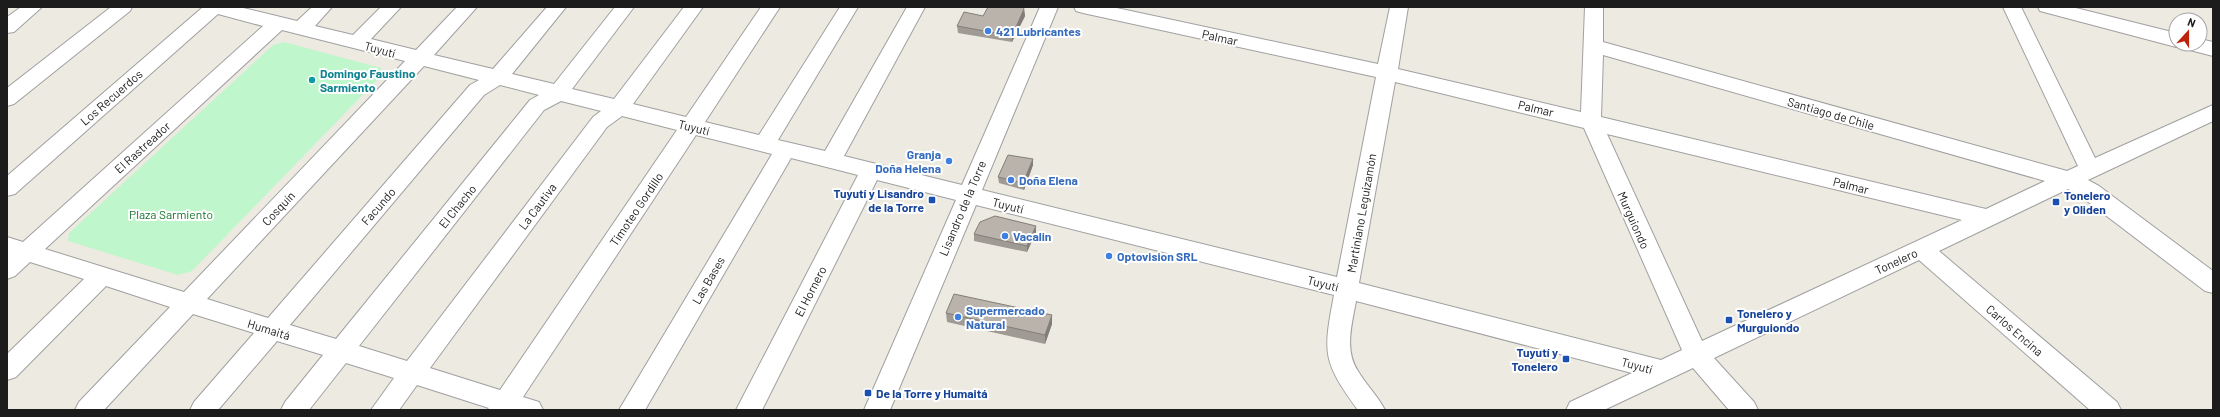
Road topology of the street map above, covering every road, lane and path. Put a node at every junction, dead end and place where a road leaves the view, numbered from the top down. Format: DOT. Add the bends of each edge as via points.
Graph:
graph roads {
  1 [pos="34,7"];
  2 [pos="123,7"];
  3 [pos="215,7"];
  4 [pos="323,7"];
  5 [pos="392,7"];
  6 [pos="468,7"];
  7 [pos="557,7"];
  8 [pos="625,7"];
  9 [pos="694,7"];
  10 [pos="771,7"];
  11 [pos="849,7"];
  12 [pos="916,7"];
  13 [pos="1049,7"];
  14 [pos="1083,7"];
  15 [pos="1398,7"];
  16 [pos="1594,7"];
  17 [pos="2012,7"];
  18 [pos="2047,7"];
  19 [pos="250,11"];
  20 [pos="278,23"];
  21 [pos="7,27"];
  22 [pos="300,29"];
  23 [pos="2168,38"];
  24 [pos="356,43"];
  25 [pos="1593,46"];
  26 [pos="418,59"];
  27 [pos="1387,73"];
  28 [pos="497,78"];
  29 [pos="558,93"];
  30 [pos="7,99"];
  31 [pos="619,108"];
  32 [pos="2213,112"];
  33 [pos="1591,121"];
  34 [pos="691,126"];
  35 [pos="774,147"];
  36 [pos="830,161"];
  37 [pos="2090,170"];
  38 [pos="871,171"];
  39 [pos="2069,180"];
  40 [pos="7,188"];
  41 [pos="967,195"];
  42 [pos="1987,218"];
  43 [pos="17,249"];
  44 [pos="1921,249"];
  45 [pos="7,270"];
  46 [pos="102,276"];
  47 [pos="2213,284"];
  48 [pos="1347,289"];
  49 [pos="188,304"];
  50 [pos="272,329"];
  51 [pos="341,351"];
  52 [pos="1697,355"];
  53 [pos="7,370"];
  54 [pos="1663,371"];
  55 [pos="411,373"];
  56 [pos="503,406"];
  57 [pos="88,410"];
  58 [pos="203,410"];
  59 [pos="294,410"];
  60 [pos="384,410"];
  61 [pos="530,410"];
  62 [pos="632,410"];
  63 [pos="749,410"];
  64 [pos="877,410"];
  65 [pos="1372,410"];
  66 [pos="1579,410"];
  67 [pos="1745,410"];
  68 [pos="2108,410"];
  1 -- 21 [label="street"];
  2 -- 30 [label="street"];
  3 -- 19 [label="street, Tuyutí"];
  3 -- 40 [label="street, Los Recuerdos"];
  4 -- 22 [label="street"];
  5 -- 24 [label="street"];
  6 -- 26 [label="street, Cosquín"];
  7 -- 28 [label="street, Facundo"];
  8 -- 29 [label="street, El Chacho"];
  9 -- 31 [label="street, La Cautiva"];
  10 -- 34 [label="street, Timoteo Gordillo"];
  11 -- 35 [label="street, Las Bases"];
  12 -- 36 [label="street"];
  13 -- 41 [label="street, Lisandro de la Torre"];
  14 -- 27 [label="street, Palmar"];
  15 -- 27 [label="street, Martiniano Leguizamón"];
  16 -- 25 [label="street, Murguiondo"];
  17 -- 37 [label="street"];
  18 -- 23 [label="street"];
  19 -- 20 [label="street, Tuyutí"];
  20 -- 22 [label="street, Tuyutí"];
  20 -- 43 [label="street, El Rastreador"];
  22 -- 24 [label="street, Tuyutí"];
  24 -- 26 [label="street, Tuyutí"];
  25 -- 33 [label="street, Murguiondo"];
  25 -- 39 [label="street, Santiago de Chile"];
  26 -- 28 [label="street, Tuyutí"];
  26 -- 49 [label="street, Cosquín"];
  27 -- 33 [label="street, Palmar"];
  27 -- 48 [label="street, Martiniano Leguizamón"];
  28 -- 29 [label="street, Tuyutí"];
  28 -- 50 [label="street, Facundo" via="477,90"];
  29 -- 31 [label="street, Tuyutí"];
  29 -- 51 [label="street, El Chacho" via="537,105"];
  31 -- 34 [label="street, Tuyutí"];
  31 -- 55 [label="street, La Cautiva" via="600,122"];
  32 -- 37 [label="street, Tonelero"];
  33 -- 42 [label="street, Palmar"];
  33 -- 52 [label="street, Murguiondo" via="1686,338"];
  34 -- 35 [label="street, Tuyutí"];
  34 -- 56 [label="street, Timoteo Gordillo"];
  35 -- 36 [label="street, Tuyutí"];
  35 -- 62 [label="street, Las Bases"];
  36 -- 38 [label="street, Tuyutí"];
  37 -- 39 [label="street, Tonelero"];
  38 -- 41 [label="street, Tuyutí"];
  38 -- 63 [label="street, El Hornero"];
  39 -- 42 [label="street, Tonelero"];
  39 -- 47 [label="street, Santiago de Chile" via="2091,192"];
  41 -- 48 [label="street, Tuyutí"];
  41 -- 64 [label="street, Lisandro de la Torre"];
  42 -- 44 [label="street, Tonelero"];
  43 -- 45 [label="street, El Rastreador"];
  43 -- 46 [label="street, Humaitá"];
  44 -- 52 [label="street, Tonelero"];
  44 -- 68 [label="street, Carlos Encina"];
  46 -- 49 [label="street, Humaitá"];
  46 -- 53 [label="street"];
  48 -- 54 [label="street, Tuyutí"];
  48 -- 65 [label="street, Martiniano Leguizamón" via="1338,336 1339,356 1347,376"];
  49 -- 50 [label="street, Humaitá"];
  49 -- 57 [label="street, Cosquín"];
  50 -- 51 [label="street, Humaitá"];
  50 -- 58 [label="street, Facundo"];
  51 -- 55 [label="street, Humaitá"];
  51 -- 59 [label="street, El Chacho"];
  52 -- 54 [label="street, Tonelero"];
  52 -- 67 [label="street, Murguiondo"];
  54 -- 66 [label="street, Tonelero"];
  55 -- 56 [label="street, Humaitá"];
  55 -- 60 [label="street, La Cautiva"];
  56 -- 61 [label="street, Humaitá"];
}
